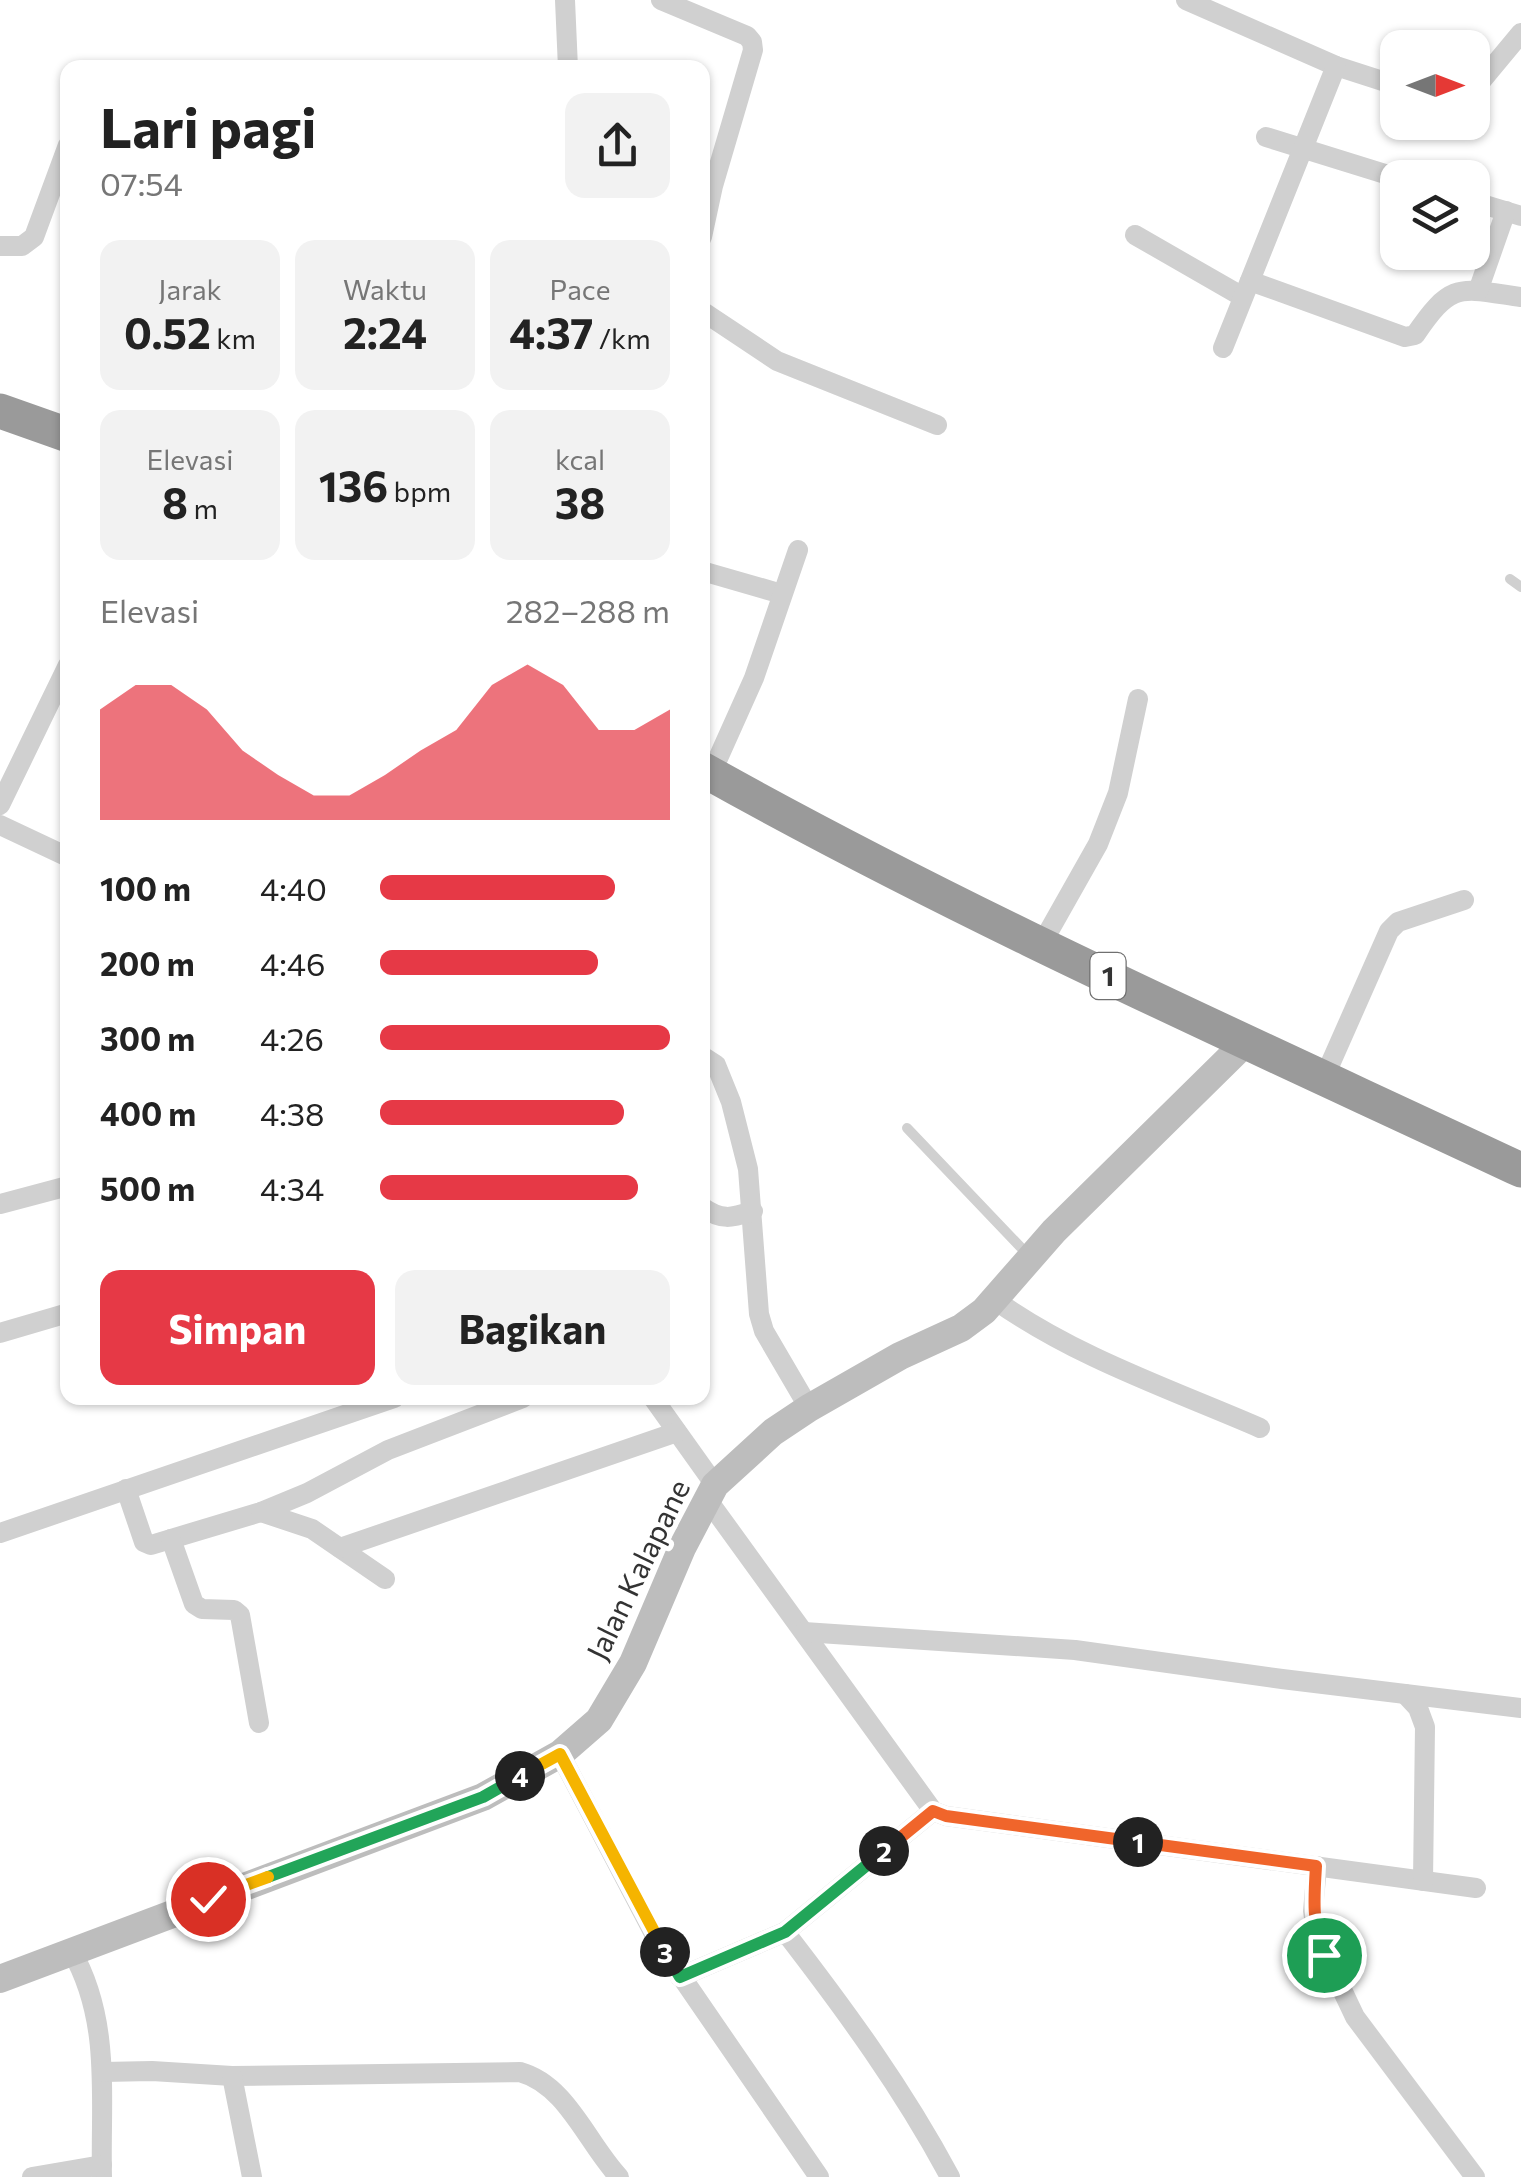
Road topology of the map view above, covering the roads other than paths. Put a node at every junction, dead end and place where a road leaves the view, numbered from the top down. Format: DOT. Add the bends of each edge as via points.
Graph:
graph roads {
  1 [pos="564,0"];
  2 [pos="661,0"];
  3 [pos="1186,0"];
  4 [pos="1521,34"];
  5 [pos="568,60"];
  6 [pos="1336,66"];
  7 [pos="1490,71"];
  8 [pos="1380,80"];
  9 [pos="1266,136"];
  10 [pos="1302,148"];
  11 [pos="60,167"];
  12 [pos="1380,172"];
  13 [pos="710,177"];
  14 [pos="1513,214"];
  15 [pos="1135,236"];
  16 [pos="0,246"];
  17 [pos="1247,289"];
  18 [pos="1478,291"];
  19 [pos="1521,297"];
  20 [pos="710,316"];
  21 [pos="1223,348"];
  22 [pos="0,412"];
  23 [pos="937,426"];
  24 [pos="60,433"];
  25 [pos="798,550"];
  26 [pos="710,573"];
  27 [pos="1510,579"];
  28 [pos="1521,587"];
  29 [pos="782,594"];
  30 [pos="60,681"];
  31 [pos="1138,698"];
  32 [pos="710,766"];
  33 [pos="710,774"];
  34 [pos="0,805"];
  35 [pos="0,826"];
  36 [pos="60,853"];
  37 [pos="1464,900"];
  38 [pos="1041,944"];
  39 [pos="1247,1042"];
  40 [pos="710,1061"];
  41 [pos="1324,1078"];
  42 [pos="907,1128"];
  43 [pos="1521,1170"];
  44 [pos="60,1188"];
  45 [pos="0,1204"];
  46 [pos="753,1211"];
  47 [pos="710,1213"];
  48 [pos="1031,1258"];
  49 [pos="996,1300"];
  50 [pos="60,1315"];
  51 [pos="0,1332"];
  52 [pos="374,1405"];
  53 [pos="505,1405"];
  54 [pos="657,1405"];
  55 [pos="809,1408"];
  56 [pos="1260,1428"];
  57 [pos="678,1432"];
  58 [pos="126,1490"];
  59 [pos="711,1492"];
  60 [pos="261,1512"];
  61 [pos="0,1533"];
  62 [pos="171,1539"];
  63 [pos="340,1548"];
  64 [pos="385,1579"];
  65 [pos="804,1632"];
  66 [pos="1405,1694"];
  67 [pos="1521,1708"];
  68 [pos="258,1724"];
  69 [pos="560,1754"];
  70 [pos="933,1811"];
  71 [pos="1316,1866"];
  72 [pos="1423,1881"];
  73 [pos="1476,1888"];
  74 [pos="785,1932"];
  75 [pos="71,1950"];
  76 [pos="680,1977"];
  77 [pos="0,1978"];
  78 [pos="103,2072"];
  79 [pos="232,2076"];
  80 [pos="102,2171"];
  81 [pos="32,2177"];
  82 [pos="252,2177"];
  83 [pos="619,2177"];
  84 [pos="819,2177"];
  85 [pos="950,2177"];
  86 [pos="1475,2177"];
  1 -- 5 [label="street"];
  2 -- 13 [label="street" via="752,42"];
  3 -- 6 [label="street"];
  4 -- 7 [label="street"];
  6 -- 8 [label="street"];
  6 -- 10 [label="street"];
  9 -- 10 [label="street"];
  10 -- 12 [label="street"];
  10 -- 17 [label="street"];
  11 -- 16 [label="street" via="34,237 22,246"];
  14 -- 18 [label="street"];
  15 -- 17 [label="street"];
  17 -- 18 [label="street" via="1405,338 1415,335 1448,294"];
  17 -- 21 [label="street"];
  18 -- 19 [label="street"];
  20 -- 23 [label="street" via="777,360"];
  22 -- 24 [label="highway"];
  25 -- 29 [label="street"];
  26 -- 29 [label="street"];
  27 -- 28 [label="lane"];
  29 -- 32 [label="street" via="754,678"];
  30 -- 34 [label="street"];
  31 -- 38 [label="street" via="1118,793 1098,844"];
  33 -- 38 [label="highway, 1" via="860,857"];
  35 -- 36 [label="street"];
  37 -- 41 [label="street" via="1389,931"];
  38 -- 39 [label="highway, 1"];
  39 -- 41 [label="highway, 1"];
  39 -- 48 [label="street, Jalan Kalapane"];
  40 -- 46 [label="street" via="731,1102"];
  41 -- 43 [label="highway, 1"];
  42 -- 48 [label="lane"];
  44 -- 45 [label="street"];
  46 -- 47 [label="street" via="729,1219"];
  46 -- 55 [label="street" via="764,1332"];
  48 -- 49 [label="street, Jalan Kalapane"];
  49 -- 55 [label="street, Jalan Kalapane" via="961,1328"];
  49 -- 56 [label="street" via="1071,1346"];
  50 -- 51 [label="street"];
  52 -- 58 [label="street"];
  53 -- 60 [label="street" via="388,1450"];
  54 -- 57 [label="street"];
  55 -- 59 [label="street, Jalan Kalapane" via="773,1432"];
  57 -- 59 [label="street"];
  57 -- 63 [label="street"];
  58 -- 61 [label="street"];
  58 -- 62 [label="street" via="146,1546"];
  59 -- 65 [label="street"];
  59 -- 69 [label="street, Jalan Kalapane" via="634,1664 599,1720"];
  60 -- 62 [label="street"];
  60 -- 63 [label="street" via="312,1529"];
  62 -- 68 [label="street" via="194,1604 240,1615"];
  63 -- 64 [label="street"];
  65 -- 66 [label="street" via="1076,1650"];
  65 -- 70 [label="street"];
  66 -- 67 [label="street"];
  66 -- 72 [label="street" via="1425,1727"];
  69 -- 75 [label="street, Jalan Kalapane" via="483,1797"];
  69 -- 76 [label="street"];
  70 -- 71 [label="street"];
  70 -- 74 [label="street"];
  71 -- 72 [label="street"];
  71 -- 86 [label="street" via="1316,1937 1355,2017"];
  72 -- 73 [label="street"];
  74 -- 76 [label="street"];
  74 -- 85 [label="street" via="867,2040"];
  75 -- 77 [label="street, Jalan Kalapane"];
  75 -- 78 [label="street" via="97,2011"];
  76 -- 84 [label="street"];
  78 -- 79 [label="street"];
  78 -- 80 [label="street"];
  79 -- 82 [label="street"];
  79 -- 83 [label="street" via="540,2077"];
  80 -- 81 [label="street"];
}
